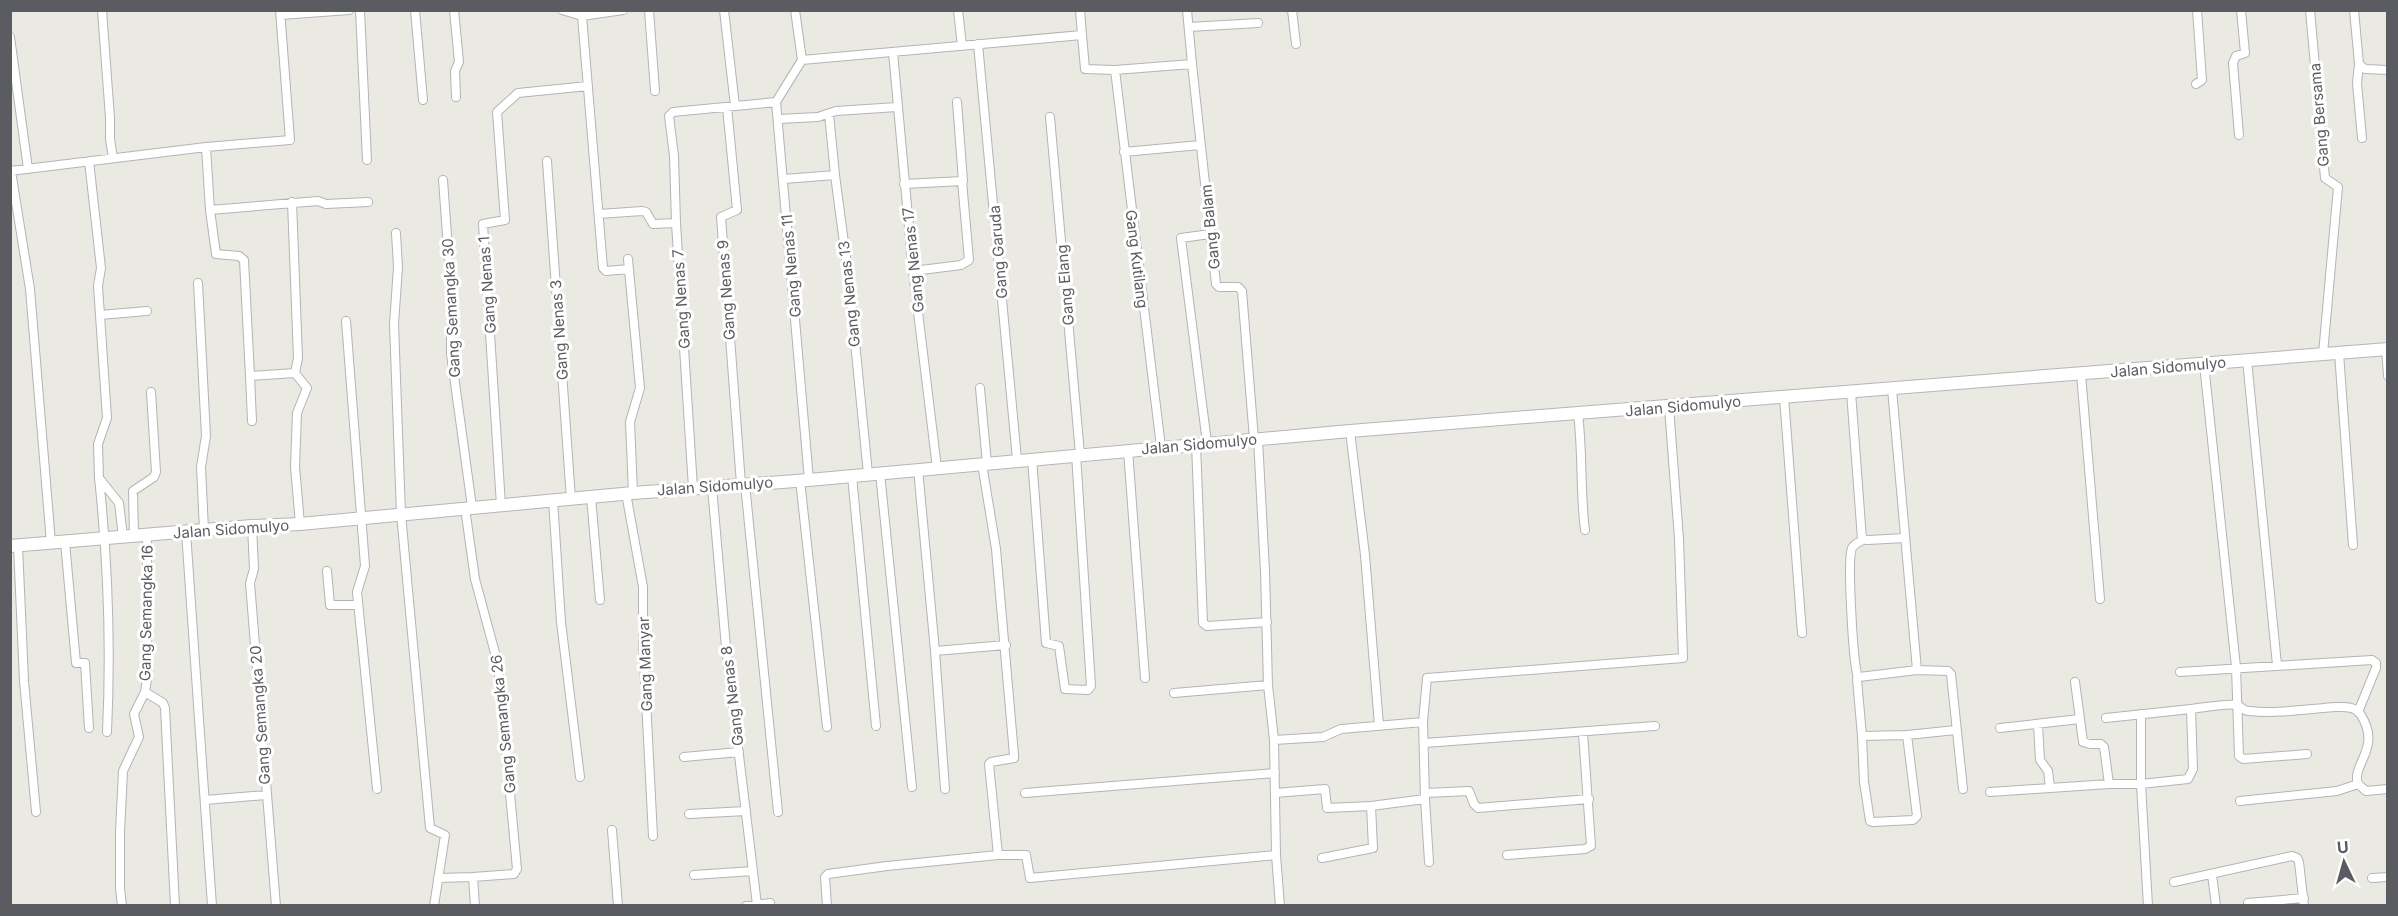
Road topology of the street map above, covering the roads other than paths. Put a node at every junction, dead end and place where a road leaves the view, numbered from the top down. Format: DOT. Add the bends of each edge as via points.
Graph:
graph roads {
  1 [pos="102,10"];
  2 [pos="349,10"];
  3 [pos="360,10"];
  4 [pos="416,10"];
  5 [pos="454,10"];
  6 [pos="562,10"];
  7 [pos="649,10"];
  8 [pos="724,10"];
  9 [pos="795,10"];
  10 [pos="958,10"];
  11 [pos="1080,10"];
  12 [pos="1187,10"];
  13 [pos="1292,10"];
  14 [pos="2197,10"];
  15 [pos="2241,10"];
  16 [pos="2310,10"];
  17 [pos="2354,10"];
  18 [pos="620,11"];
  19 [pos="280,13"];
  20 [pos="582,16"];
  21 [pos="1258,22"];
  22 [pos="1189,27"];
  23 [pos="1082,35"];
  24 [pos="10,37"];
  25 [pos="978,44"];
  26 [pos="1296,44"];
  27 [pos="962,46"];
  28 [pos="893,52"];
  29 [pos="802,60"];
  30 [pos="1192,64"];
  31 [pos="2359,64"];
  32 [pos="1115,70"];
  33 [pos="2388,70"];
  34 [pos="2196,84"];
  35 [pos="588,86"];
  36 [pos="655,91"];
  37 [pos="456,97"];
  38 [pos="423,100"];
  39 [pos="776,102"];
  40 [pos="957,102"];
  41 [pos="731,106"];
  42 [pos="897,106"];
  43 [pos="829,114"];
  44 [pos="1050,117"];
  45 [pos="779,119"];
  46 [pos="2239,135"];
  47 [pos="2362,138"];
  48 [pos="1200,145"];
  49 [pos="206,147"];
  50 [pos="1124,152"];
  51 [pos="113,158"];
  52 [pos="367,160"];
  53 [pos="89,161"];
  54 [pos="547,161"];
  55 [pos="28,169"];
  56 [pos="11,171"];
  57 [pos="835,175"];
  58 [pos="784,179"];
  59 [pos="443,180"];
  60 [pos="962,182"];
  61 [pos="904,184"];
  62 [pos="292,202"];
  63 [pos="368,202"];
  64 [pos="210,210"];
  65 [pos="599,214"];
  66 [pos="676,223"];
  67 [pos="396,233"];
  68 [pos="1210,234"];
  69 [pos="628,260"];
  70 [pos="629,269"];
  71 [pos="913,271"];
  72 [pos="198,283"];
  73 [pos="147,311"];
  74 [pos="100,315"];
  75 [pos="346,321"];
  76 [pos="2387,349"];
  77 [pos="2339,353"];
  78 [pos="2323,354"];
  79 [pos="2247,360"];
  80 [pos="2204,364"];
  81 [pos="2081,374"];
  82 [pos="250,376"];
  83 [pos="2388,376"];
  84 [pos="301,381"];
  85 [pos="980,388"];
  86 [pos="1892,389"];
  87 [pos="151,392"];
  88 [pos="1851,392"];
  89 [pos="1784,397"];
  90 [pos="1669,407"];
  91 [pos="1578,414"];
  92 [pos="252,421"];
  93 [pos="1350,431"];
  94 [pos="1256,439"];
  95 [pos="1202,444"];
  96 [pos="1161,447"];
  97 [pos="1128,450"];
  98 [pos="1078,454"];
  99 [pos="1032,458"];
  100 [pos="1017,459"];
  101 [pos="985,464"];
  102 [pos="937,468"];
  103 [pos="918,470"];
  104 [pos="874,474"];
  105 [pos="852,476"];
  106 [pos="99,478"];
  107 [pos="805,480"];
  108 [pos="743,484"];
  109 [pos="712,487"];
  110 [pos="693,488"];
  111 [pos="630,493"];
  112 [pos="591,497"];
  113 [pos="571,499"];
  114 [pos="553,500"];
  115 [pos="501,505"];
  116 [pos="469,507"];
  117 [pos="401,514"];
  118 [pos="360,519"];
  119 [pos="300,524"];
  120 [pos="252,526"];
  121 [pos="209,530"];
  122 [pos="1585,530"];
  123 [pos="186,532"];
  124 [pos="147,535"];
  125 [pos="128,536"];
  126 [pos="105,538"];
  127 [pos="1905,538"];
  128 [pos="1863,540"];
  129 [pos="65,542"];
  130 [pos="51,543"];
  131 [pos="2353,545"];
  132 [pos="14,546"];
  133 [pos="327,571"];
  134 [pos="2100,599"];
  135 [pos="600,600"];
  136 [pos="358,605"];
  137 [pos="1267,622"];
  138 [pos="1802,633"];
  139 [pos="1006,645"];
  140 [pos="936,651"];
  141 [pos="2277,665"];
  142 [pos="2236,667"];
  143 [pos="1917,670"];
  144 [pos="2180,672"];
  145 [pos="1144,678"];
  146 [pos="1858,678"];
  147 [pos="2075,682"];
  148 [pos="1268,685"];
  149 [pos="145,692"];
  150 [pos="1174,693"];
  151 [pos="2237,705"];
  152 [pos="2191,709"];
  153 [pos="2358,712"];
  154 [pos="2141,714"];
  155 [pos="2106,718"];
  156 [pos="2080,719"];
  157 [pos="1423,722"];
  158 [pos="1379,725"];
  159 [pos="2038,725"];
  160 [pos="876,726"];
  161 [pos="1656,726"];
  162 [pos="827,727"];
  163 [pos="89,728"];
  164 [pos="2000,728"];
  165 [pos="1956,730"];
  166 [pos="107,732"];
  167 [pos="1582,733"];
  168 [pos="1907,735"];
  169 [pos="1862,736"];
  170 [pos="1274,740"];
  171 [pos="1425,743"];
  172 [pos="739,752"];
  173 [pos="2307,754"];
  174 [pos="684,757"];
  175 [pos="1275,774"];
  176 [pos="580,777"];
  177 [pos="2109,784"];
  178 [pos="2141,784"];
  179 [pos="2358,784"];
  180 [pos="912,787"];
  181 [pos="2050,787"];
  182 [pos="377,789"];
  183 [pos="945,789"];
  184 [pos="1963,789"];
  185 [pos="2388,789"];
  186 [pos="1990,792"];
  187 [pos="1025,793"];
  188 [pos="1275,793"];
  189 [pos="266,795"];
  190 [pos="1425,796"];
  191 [pos="1589,799"];
  192 [pos="205,800"];
  193 [pos="2240,801"];
  194 [pos="1371,806"];
  195 [pos="746,811"];
  196 [pos="36,812"];
  197 [pos="778,812"];
  198 [pos="689,814"];
  199 [pos="612,830"];
  200 [pos="653,836"];
  201 [pos="998,855"];
  202 [pos="1276,855"];
  203 [pos="1507,855"];
  204 [pos="1322,858"];
  205 [pos="1429,862"];
  206 [pos="753,871"];
  207 [pos="694,875"];
  208 [pos="2212,875"];
  209 [pos="473,877"];
  210 [pos="2388,877"];
  211 [pos="438,878"];
  212 [pos="2372,878"];
  213 [pos="2174,882"];
  214 [pos="121,902"];
  215 [pos="2304,902"];
  216 [pos="770,903"];
  217 [pos="2248,903"];
  218 [pos="755,905"];
  219 [pos="175,906"];
  220 [pos="212,906"];
  221 [pos="276,906"];
  222 [pos="434,906"];
  223 [pos="475,906"];
  224 [pos="618,906"];
  225 [pos="746,906"];
  226 [pos="827,906"];
  227 [pos="1280,906"];
  228 [pos="2148,906"];
  229 [pos="2216,906"];
  1 -- 51 [label="street"];
  2 -- 19 [label="street"];
  3 -- 52 [label="street"];
  4 -- 38 [label="street"];
  5 -- 37 [label="street" via="459,62 455,72"];
  6 -- 20 [label="street"];
  7 -- 36 [label="street"];
  8 -- 41 [label="street"];
  9 -- 29 [label="street"];
  10 -- 27 [label="street"];
  11 -- 23 [label="street"];
  12 -- 22 [label="street, Gang Balam"];
  13 -- 26 [label="street"];
  14 -- 34 [label="street" via="2202,80"];
  15 -- 46 [label="street" via="2245,53 2236,56 2233,63"];
  16 -- 78 [label="street, Gang Bersama" via="2325,178 2338,187"];
  17 -- 31 [label="street"];
  18 -- 20 [label="street"];
  19 -- 49 [label="street" via="290,140"];
  20 -- 35 [label="street"];
  21 -- 22 [label="street"];
  22 -- 30 [label="street, Gang Balam"];
  23 -- 25 [label="street"];
  23 -- 32 [label="street" via="1085,69"];
  24 -- 55 [label="street"];
  25 -- 27 [label="street"];
  25 -- 100 [label="street, Gang Garuda"];
  27 -- 28 [label="street"];
  28 -- 29 [label="street"];
  28 -- 42 [label="street, Gang Nenas 17"];
  29 -- 39 [label="street"];
  30 -- 32 [label="street"];
  30 -- 48 [label="street, Gang Balam"];
  31 -- 33 [label="street" via="2366,69"];
  31 -- 47 [label="street"];
  32 -- 50 [label="street, Gang Kutilang"];
  35 -- 65 [label="street"];
  35 -- 115 [label="street, Gang Nenas 1" via="518,93 497,112 505,220 483,224"];
  39 -- 41 [label="street"];
  39 -- 45 [label="street, Gang Nenas 11"];
  40 -- 60 [label="street"];
  41 -- 66 [label="street, Gang Nenas 7" via="673,112 669,116"];
  41 -- 108 [label="street, Gang Nenas 9" via="737,210 721,217"];
  42 -- 43 [label="street"];
  42 -- 61 [label="street, Gang Nenas 17"];
  43 -- 45 [label="street"];
  43 -- 57 [label="street, Gang Nenas 13"];
  44 -- 98 [label="street, Gang Elang"];
  45 -- 58 [label="street, Gang Nenas 11"];
  48 -- 50 [label="street"];
  48 -- 68 [label="street, Gang Balam"];
  49 -- 51 [label="street"];
  49 -- 64 [label="street"];
  50 -- 96 [label="street, Gang Kutilang"];
  51 -- 53 [label="street"];
  53 -- 55 [label="street"];
  53 -- 74 [label="street" via="101,268"];
  54 -- 113 [label="street, Gang Nenas 3"];
  55 -- 56 [label="street"];
  56 -- 130 [label="street" via="30,289"];
  57 -- 58 [label="street"];
  57 -- 104 [label="street, Gang Nenas 13"];
  58 -- 107 [label="street, Gang Nenas 11"];
  59 -- 116 [label="street, Gang Semangka 30" via="451,354"];
  60 -- 61 [label="street"];
  60 -- 71 [label="street" via="969,260 961,265"];
  61 -- 71 [label="street, Gang Nenas 17"];
  62 -- 63 [label="street"];
  62 -- 64 [label="street"];
  62 -- 84 [label="street"];
  64 -- 82 [label="street" via="217,255 239,256 244,260"];
  65 -- 66 [label="street" via="642,211 653,224"];
  65 -- 70 [label="street" via="603,268"];
  66 -- 110 [label="street, Gang Nenas 7"];
  67 -- 117 [label="street" via="394,324"];
  68 -- 94 [label="street, Gang Balam" via="1217,286 1238,287 1242,291"];
  68 -- 95 [label="street" via="1181,238"];
  69 -- 70 [label="street, Gang Manyar"];
  70 -- 111 [label="street, Gang Manyar" via="640,388 630,422"];
  71 -- 102 [label="street, Gang Nenas 17"];
  72 -- 121 [label="street" via="206,436 201,466"];
  73 -- 74 [label="street"];
  74 -- 106 [label="street" via="107,422 98,444"];
  75 -- 118 [label="street"];
  76 -- 77 [label="street, Jalan Sidomulyo"];
  76 -- 83 [label="street"];
  77 -- 78 [label="street, Jalan Sidomulyo"];
  77 -- 131 [label="street"];
  78 -- 79 [label="street, Jalan Sidomulyo"];
  79 -- 80 [label="street, Jalan Sidomulyo"];
  79 -- 141 [label="street"];
  80 -- 81 [label="street, Jalan Sidomulyo"];
  80 -- 142 [label="street"];
  81 -- 86 [label="street, Jalan Sidomulyo"];
  81 -- 134 [label="street"];
  82 -- 84 [label="street"];
  82 -- 92 [label="street"];
  84 -- 119 [label="street" via="295,467"];
  85 -- 101 [label="street"];
  86 -- 88 [label="street, Jalan Sidomulyo"];
  86 -- 127 [label="street"];
  87 -- 125 [label="street" via="156,472 133,491"];
  88 -- 89 [label="street, Jalan Sidomulyo"];
  88 -- 128 [label="street"];
  89 -- 90 [label="street, Jalan Sidomulyo"];
  89 -- 138 [label="street"];
  90 -- 91 [label="street, Jalan Sidomulyo"];
  90 -- 157 [label="street" via="1683,658 1428,678"];
  91 -- 93 [label="street, Jalan Sidomulyo"];
  91 -- 122 [label="street"];
  93 -- 94 [label="street, Jalan Sidomulyo"];
  93 -- 158 [label="street"];
  94 -- 95 [label="street, Jalan Sidomulyo"];
  94 -- 137 [label="street"];
  95 -- 96 [label="street, Jalan Sidomulyo"];
  95 -- 137 [label="street" via="1203,623 1207,626"];
  96 -- 97 [label="street, Jalan Sidomulyo"];
  97 -- 98 [label="street, Jalan Sidomulyo"];
  97 -- 145 [label="street"];
  98 -- 99 [label="street, Jalan Sidomulyo"];
  98 -- 99 [label="street, Gang Elang" via="1090,688 1065,689 1059,646 1046,643"];
  99 -- 100 [label="street, Jalan Sidomulyo"];
  100 -- 101 [label="street, Jalan Sidomulyo"];
  101 -- 102 [label="street, Jalan Sidomulyo"];
  101 -- 139 [label="street"];
  102 -- 103 [label="street, Jalan Sidomulyo"];
  103 -- 104 [label="street, Jalan Sidomulyo"];
  103 -- 140 [label="street"];
  104 -- 105 [label="street, Jalan Sidomulyo"];
  104 -- 180 [label="street, Gang Nenas 13"];
  105 -- 107 [label="street, Jalan Sidomulyo"];
  105 -- 160 [label="street"];
  106 -- 125 [label="street" via="119,503"];
  106 -- 126 [label="street"];
  107 -- 108 [label="street, Jalan Sidomulyo"];
  107 -- 162 [label="street, Gang Nenas 11"];
  108 -- 109 [label="street, Jalan Sidomulyo"];
  108 -- 197 [label="street"];
  109 -- 110 [label="street, Jalan Sidomulyo"];
  109 -- 172 [label="street, Gang Nenas 8"];
  110 -- 111 [label="street, Jalan Sidomulyo"];
  111 -- 112 [label="street, Jalan Sidomulyo"];
  111 -- 200 [label="street, Gang Manyar" via="644,597"];
  112 -- 113 [label="street, Jalan Sidomulyo"];
  112 -- 135 [label="street"];
  113 -- 114 [label="street, Jalan Sidomulyo"];
  114 -- 115 [label="street, Jalan Sidomulyo"];
  114 -- 176 [label="street" via="561,622"];
  115 -- 116 [label="street, Jalan Sidomulyo"];
  116 -- 117 [label="street, Jalan Sidomulyo"];
  116 -- 209 [label="street, Gang Semangka 26" via="475,579 498,664 517,871"];
  117 -- 118 [label="street, Jalan Sidomulyo"];
  117 -- 211 [label="street" via="430,829 445,835"];
  118 -- 119 [label="street, Jalan Sidomulyo"];
  118 -- 136 [label="street" via="365,566 357,592"];
  119 -- 120 [label="street, Jalan Sidomulyo"];
  120 -- 121 [label="street, Jalan Sidomulyo"];
  120 -- 189 [label="street, Gang Semangka 20" via="254,569 250,583"];
  121 -- 123 [label="street, Jalan Sidomulyo"];
  123 -- 124 [label="street, Jalan Sidomulyo"];
  123 -- 192 [label="street"];
  124 -- 125 [label="street, Jalan Sidomulyo"];
  124 -- 149 [label="street, Gang Semangka 16"];
  125 -- 126 [label="street, Jalan Sidomulyo"];
  126 -- 129 [label="street, Jalan Sidomulyo"];
  126 -- 166 [label="street" via="110,669"];
  127 -- 128 [label="street"];
  127 -- 143 [label="street"];
  128 -- 146 [label="street" via="1852,548 1850,564"];
  129 -- 130 [label="street, Jalan Sidomulyo"];
  129 -- 163 [label="street" via="76,663 85,663"];
  130 -- 132 [label="street, Jalan Sidomulyo"];
  132 -- 196 [label="street"];
  133 -- 136 [label="street" via="330,605"];
  136 -- 182 [label="street"];
  137 -- 148 [label="street"];
  139 -- 140 [label="street"];
  139 -- 201 [label="street" via="1014,758 989,765"];
  140 -- 183 [label="street"];
  141 -- 142 [label="street"];
  141 -- 153 [label="street" via="2374,660 2376,668"];
  142 -- 144 [label="street"];
  142 -- 151 [label="street"];
  143 -- 146 [label="street"];
  143 -- 165 [label="street" via="1945,670 1951,674"];
  146 -- 169 [label="street"];
  147 -- 156 [label="street"];
  148 -- 150 [label="street"];
  148 -- 170 [label="street"];
  149 -- 214 [label="street, Gang Semangka 16" via="134,714 139,737 123,771"];
  149 -- 219 [label="street" via="165,708"];
  151 -- 152 [label="street"];
  151 -- 153 [label="street" via="2247,711 2344,707"];
  151 -- 173 [label="street" via="2240,758"];
  152 -- 154 [label="street"];
  152 -- 178 [label="street" via="2193,774 2186,780"];
  153 -- 179 [label="street" via="2368,731 2369,745 2357,776"];
  154 -- 155 [label="street"];
  154 -- 178 [label="street"];
  156 -- 159 [label="street"];
  156 -- 177 [label="street" via="2083,742 2104,747"];
  157 -- 158 [label="street"];
  157 -- 171 [label="street"];
  158 -- 170 [label="street"];
  159 -- 164 [label="street"];
  159 -- 181 [label="street" via="2040,760 2048,771"];
  161 -- 167 [label="street"];
  165 -- 168 [label="street"];
  165 -- 184 [label="street"];
  167 -- 171 [label="street"];
  167 -- 191 [label="street"];
  168 -- 169 [label="street"];
  168 -- 169 [label="street" via="1917,816 1910,820 1873,822 1869,819 1864,782"];
  170 -- 175 [label="street"];
  171 -- 190 [label="street"];
  172 -- 174 [label="street"];
  172 -- 195 [label="street, Gang Nenas 8"];
  175 -- 187 [label="street"];
  175 -- 188 [label="street"];
  177 -- 178 [label="street"];
  177 -- 181 [label="street"];
  178 -- 228 [label="street"];
  179 -- 185 [label="street" via="2366,791"];
  179 -- 193 [label="street" via="2337,791"];
  181 -- 186 [label="street"];
  188 -- 194 [label="street" via="1325,789 1327,808"];
  188 -- 202 [label="street"];
  189 -- 192 [label="street"];
  189 -- 221 [label="street, Gang Semangka 20"];
  190 -- 191 [label="street" via="1469,791 1478,808"];
  190 -- 194 [label="street"];
  190 -- 205 [label="street"];
  191 -- 203 [label="street" via="1589,848"];
  192 -- 220 [label="street"];
  194 -- 204 [label="street" via="1373,848"];
  195 -- 198 [label="street"];
  195 -- 206 [label="street, Gang Nenas 8"];
  199 -- 224 [label="street"];
  201 -- 202 [label="street" via="1026,855 1030,878"];
  201 -- 226 [label="street" via="828,874"];
  202 -- 227 [label="street"];
  206 -- 207 [label="street"];
  206 -- 218 [label="street, Gang Nenas 8"];
  208 -- 213 [label="street"];
  208 -- 215 [label="street" via="2292,856 2299,862"];
  208 -- 229 [label="street"];
  209 -- 211 [label="street"];
  209 -- 223 [label="street"];
  210 -- 212 [label="street"];
  211 -- 222 [label="street"];
  215 -- 217 [label="street"];
  216 -- 218 [label="street"];
  218 -- 225 [label="street"];
}
